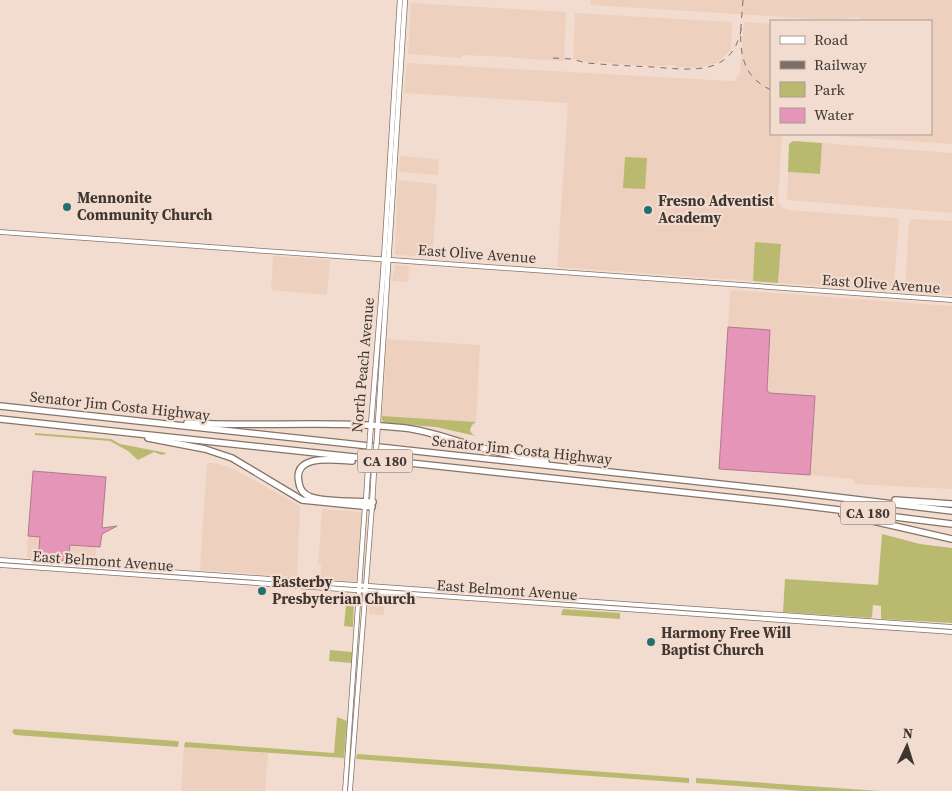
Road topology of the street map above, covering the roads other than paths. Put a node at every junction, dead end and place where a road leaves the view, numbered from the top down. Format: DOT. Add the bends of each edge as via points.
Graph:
graph roads {
  1 [pos="400,0"];
  2 [pos="405,0"];
  3 [pos="398,25"];
  4 [pos="402,57"];
  5 [pos="396,58"];
  6 [pos="400,88"];
  7 [pos="391,143"];
  8 [pos="394,176"];
  9 [pos="0,232"];
  10 [pos="386,259"];
  11 [pos="952,300"];
  12 [pos="378,374"];
  13 [pos="0,405"];
  14 [pos="114,418"];
  15 [pos="0,419"];
  16 [pos="370,425"];
  17 [pos="377,426"];
  18 [pos="112,431"];
  19 [pos="464,469"];
  20 [pos="585,469"];
  21 [pos="835,496"];
  22 [pos="783,503"];
  23 [pos="369,504"];
  24 [pos="952,504"];
  25 [pos="952,511"];
  26 [pos="952,524"];
  27 [pos="952,539"];
  28 [pos="0,560"];
  29 [pos="0,565"];
  30 [pos="367,586"];
  31 [pos="360,588"];
  32 [pos="366,592"];
  33 [pos="952,627"];
  34 [pos="952,632"];
  35 [pos="356,644"];
  36 [pos="359,674"];
  37 [pos="351,716"];
  38 [pos="354,738"];
  39 [pos="347,791"];
  1 -- 3 [label="main road, North Peach Avenue"];
  2 -- 4 [label="main road, North Peach Avenue"];
  3 -- 4 [label="main road"];
  3 -- 5 [label="main road, North Peach Avenue"];
  4 -- 6 [label="main road, North Peach Avenue"];
  5 -- 6 [label="main road"];
  5 -- 7 [label="main road, North Peach Avenue"];
  6 -- 8 [label="main road, North Peach Avenue"];
  7 -- 8 [label="main road"];
  7 -- 10 [label="main road, North Peach Avenue"];
  8 -- 10 [label="main road, North Peach Avenue"];
  9 -- 10 [label="main road, East Olive Avenue"];
  10 -- 11 [label="main road, East Olive Avenue"];
  10 -- 12 [label="main road, North Peach Avenue"];
  10 -- 12 [label="main road, North Peach Avenue" via="376,358"];
  12 -- 16 [label="main road, North Peach Avenue"];
  12 -- 17 [label="main road, North Peach Avenue"];
  13 -- 14 [label="highway, Senator Jim Costa Highway / CA 180"];
  14 -- 16 [label="highway" via="234,425"];
  14 -- 20 [label="highway, Senator Jim Costa Highway / CA 180"];
  15 -- 18 [label="highway, Senator Jim Costa Highway / CA 180"];
  16 -- 17 [label="highway"];
  16 -- 23 [label="main road, North Peach Avenue, bridge"];
  17 -- 20 [label="highway" via="422,431 505,454"];
  17 -- 23 [label="main road, North Peach Avenue, bridge"];
  18 -- 19 [label="highway, Senator Jim Costa Highway / CA 180"];
  18 -- 23 [label="highway" via="224,454 302,500"];
  19 -- 22 [label="highway, Senator Jim Costa Highway / CA 180"];
  19 -- 23 [label="highway" via="318,460 308,462 301,469 299,484 309,496"];
  20 -- 21 [label="highway, Senator Jim Costa Highway / CA 180"];
  21 -- 24 [label="highway"];
  21 -- 25 [label="highway, Senator Jim Costa Highway / CA 180"];
  22 -- 26 [label="highway, CA 180"];
  22 -- 27 [label="highway"];
  23 -- 30 [label="main road, North Peach Avenue"];
  23 -- 31 [label="main road, North Peach Avenue"];
  28 -- 31 [label="main road, East Belmont Avenue"];
  29 -- 31 [label="main road, East Belmont Avenue"];
  30 -- 31 [label="main road, East Belmont Avenue"];
  30 -- 32 [label="main road, North Peach Avenue"];
  30 -- 33 [label="main road, East Belmont Avenue"];
  31 -- 32 [label="main road, East Belmont Avenue"];
  31 -- 35 [label="main road, North Peach Avenue"];
  32 -- 34 [label="main road, East Belmont Avenue"];
  32 -- 36 [label="main road, North Peach Avenue"];
  35 -- 36 [label="main road"];
  35 -- 37 [label="main road, North Peach Avenue"];
  36 -- 38 [label="main road, North Peach Avenue"];
  37 -- 38 [label="main road"];
  37 -- 39 [label="main road, North Peach Avenue"];
  38 -- 39 [label="main road, North Peach Avenue"];
}
